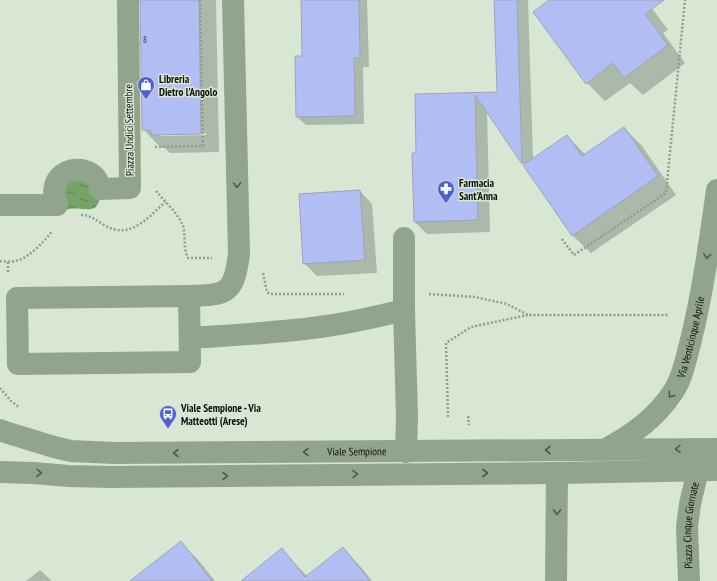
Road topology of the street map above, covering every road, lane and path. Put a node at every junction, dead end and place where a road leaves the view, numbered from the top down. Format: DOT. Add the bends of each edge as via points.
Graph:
graph roads {
  1 [pos="128,0"];
  2 [pos="200,0"];
  3 [pos="233,0"];
  4 [pos="685,0"];
  5 [pos="149,147"];
  6 [pos="153,188"];
  7 [pos="717,190"];
  8 [pos="165,202"];
  9 [pos="0,205"];
  10 [pos="74,216"];
  11 [pos="55,227"];
  12 [pos="404,238"];
  13 [pos="562,239"];
  14 [pos="238,258"];
  15 [pos="0,261"];
  16 [pos="344,294"];
  17 [pos="9,296"];
  18 [pos="189,296"];
  19 [pos="404,302"];
  20 [pos="528,315"];
  21 [pos="670,315"];
  22 [pos="190,338"];
  23 [pos="468,416"];
  24 [pos="448,417"];
  25 [pos="469,425"];
  26 [pos="0,430"];
  27 [pos="717,449"];
  28 [pos="605,450"];
  29 [pos="406,452"];
  30 [pos="708,470"];
  31 [pos="0,472"];
  32 [pos="557,473"];
  33 [pos="556,581"];
  34 [pos="689,581"];
  1 -- 9 [label="street, Piazza Undici Settembre" via="130,188 100,188 96,178 91,174 76,169 66,172 59,178 54,194 57,205"];
  2 -- 5 [label="path" via="203,146"];
  3 -- 14 [label="street, one-way"];
  4 -- 13 [label="path" via="666,194 574,256"];
  6 -- 8 [label="path"];
  7 -- 28 [label="street, Via Venticinque Aprile, one-way" via="703,284 680,380 664,405 649,420 630,436"];
  8 -- 10 [label="path" via="134,228 109,228 88,215"];
  8 -- 14 [label="path" via="183,227 188,258"];
  11 -- 15 [label="path" via="26,257 8,262"];
  12 -- 19 [label="street"];
  14 -- 16 [label="path" via="252,258 260,262 267,292 270,294"];
  14 -- 18 [label="street" via="235,278 229,288 212,296"];
  17 -- 18 [label="street"];
  17 -- 22 [label="street" via="18,364 190,362"];
  18 -- 22 [label="street"];
  19 -- 20 [label="path" via="431,294 475,297 507,304"];
  19 -- 22 [label="street" via="361,320 289,331"];
  19 -- 29 [label="street"];
  20 -- 21 [label="path"];
  20 -- 24 [label="path" via="471,327 446,342"];
  23 -- 25 [label="path"];
  29 -- 26 [label="street, Viale Sempione, one-way" via="88,452 54,447"];
  27 -- 28 [label="street, Viale Sempione, one-way"];
  28 -- 29 [label="street, Viale Sempione, one-way"];
  30 -- 32 [label="street, Viale Sempione"];
  30 -- 34 [label="street, Piazza Cinque Giornate" via="690,504 687,527"];
  31 -- 32 [label="street, Viale Sempione, one-way" via="110,477"];
  32 -- 33 [label="street, one-way"];
}
